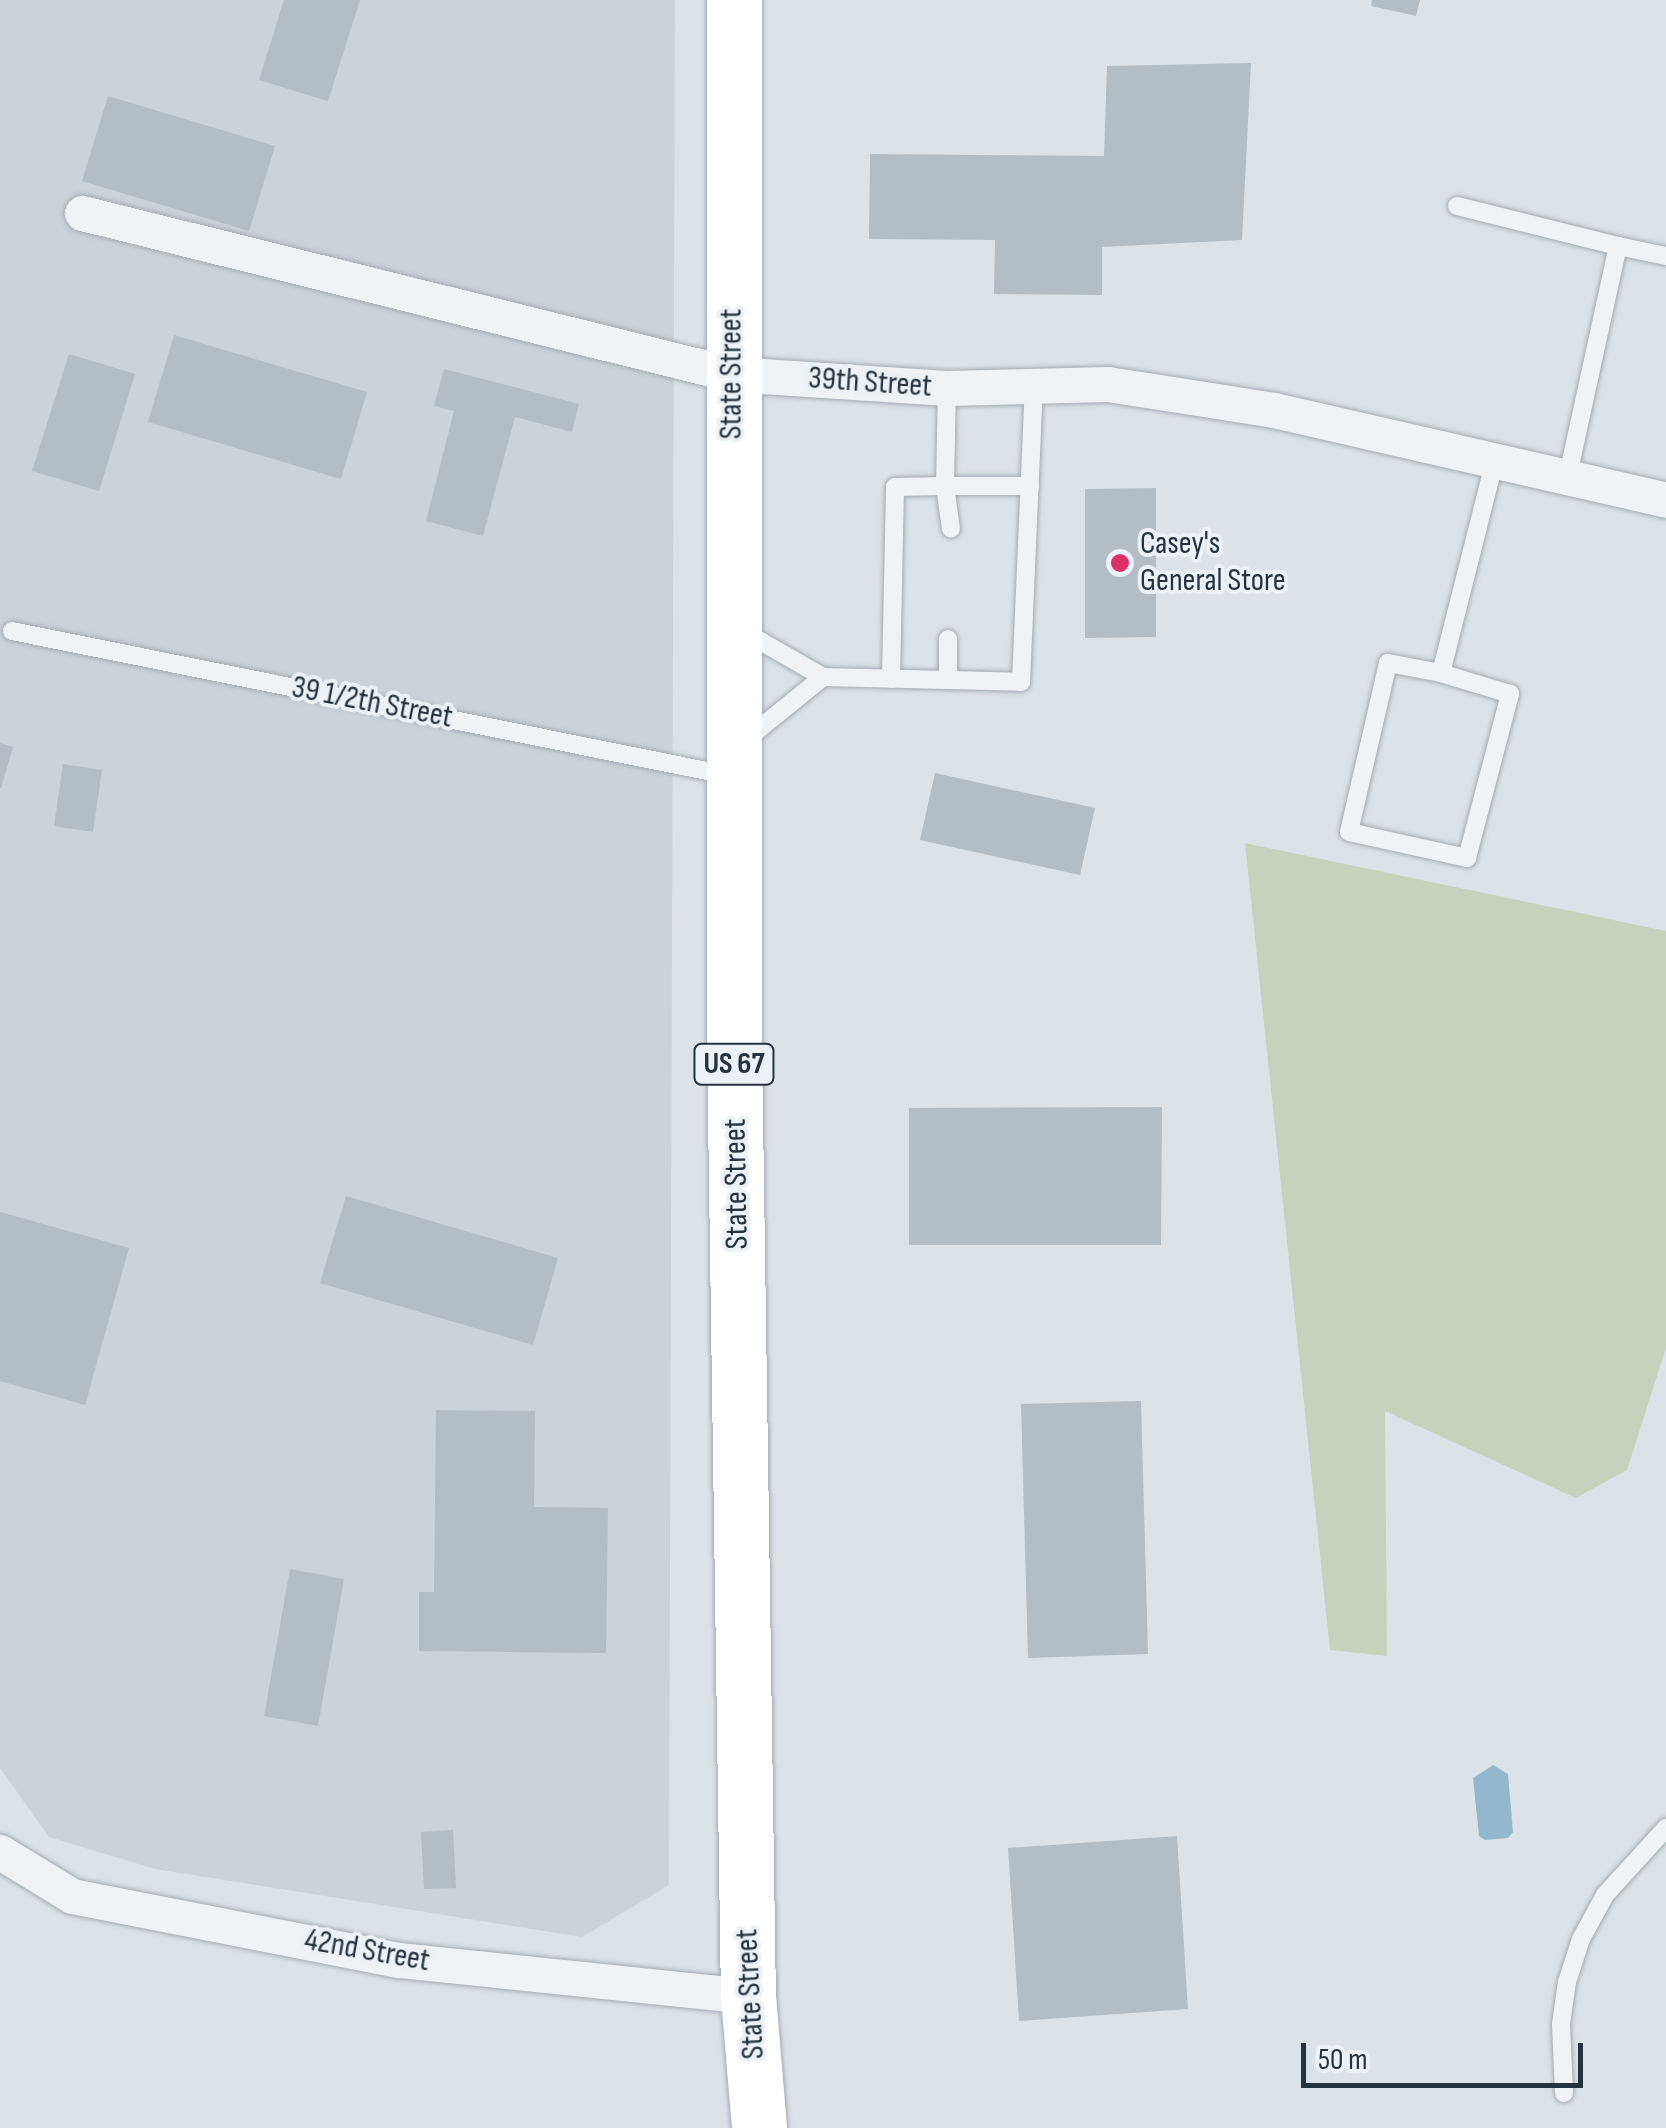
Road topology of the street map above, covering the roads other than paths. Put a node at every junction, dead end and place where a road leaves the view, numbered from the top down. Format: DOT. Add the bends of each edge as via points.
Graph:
graph roads {
  1 [pos="734,0"];
  2 [pos="1457,206"];
  3 [pos="82,213"];
  4 [pos="1618,246"];
  5 [pos="1666,256"];
  6 [pos="732,374"];
  7 [pos="1034,386"];
  8 [pos="947,388"];
  9 [pos="1495,460"];
  10 [pos="1568,475"];
  11 [pos="945,486"];
  12 [pos="1030,486"];
  13 [pos="1666,500"];
  14 [pos="951,529"];
  15 [pos="732,625"];
  16 [pos="12,631"];
  17 [pos="948,639"];
  18 [pos="1441,673"];
  19 [pos="823,678"];
  20 [pos="892,679"];
  21 [pos="948,680"];
  22 [pos="732,764"];
  23 [pos="1666,1828"];
  24 [pos="0,1852"];
  25 [pos="748,1996"];
  26 [pos="1564,2093"];
  27 [pos="759,2128"];
  1 -- 6 [label="main road, State Street / US 67"];
  2 -- 4 [label="lane"];
  3 -- 6 [label="street, 39th Street"];
  4 -- 5 [label="lane"];
  4 -- 10 [label="lane"];
  6 -- 8 [label="street, 39th Street"];
  6 -- 15 [label="main road, State Street / US 67"];
  7 -- 8 [label="street, 39th Street"];
  7 -- 9 [label="street, 39th Street" via="1108,384 1274,410"];
  7 -- 12 [label="lane"];
  8 -- 11 [label="lane"];
  9 -- 10 [label="street, 39th Street"];
  9 -- 18 [label="lane"];
  10 -- 13 [label="street, 39th Street"];
  11 -- 12 [label="lane"];
  11 -- 14 [label="lane"];
  11 -- 20 [label="lane" via="895,486"];
  12 -- 21 [label="lane" via="1021,682"];
  15 -- 19 [label="lane"];
  15 -- 22 [label="main road, State Street / US 67"];
  16 -- 22 [label="lane, 39 1/2th Street"];
  17 -- 21 [label="lane"];
  18 -- 18 [label="lane" via="1510,694 1467,858 1348,832 1388,663"];
  19 -- 20 [label="lane"];
  19 -- 22 [label="lane"];
  20 -- 21 [label="lane"];
  22 -- 25 [label="main road, State Street / US 67"];
  23 -- 26 [label="lane" via="1605,1895 1580,1939 1561,2024"];
  24 -- 25 [label="street, 42nd Street" via="72,1896 398,1960"];
  25 -- 27 [label="main road, State Street / US 67"];
}
